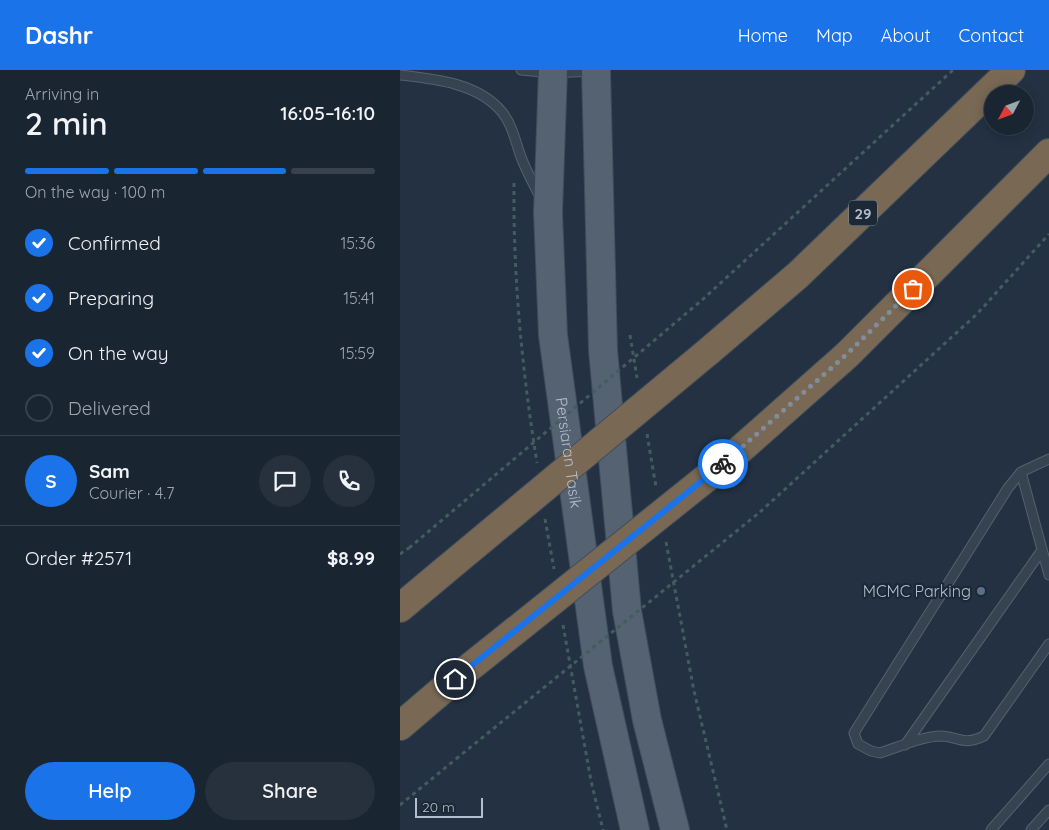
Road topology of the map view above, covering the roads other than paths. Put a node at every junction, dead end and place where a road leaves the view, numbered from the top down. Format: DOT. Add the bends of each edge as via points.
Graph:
graph roads {
  1 [pos="420,70"];
  2 [pos="521,70"];
  3 [pos="597,70"];
  4 [pos="1011,70"];
  5 [pos="553,71"];
  6 [pos="400,74"];
  7 [pos="1049,153"];
  8 [pos="548,212"];
  9 [pos="1049,459"];
  10 [pos="1020,472"];
  11 [pos="1042,550"];
  12 [pos="1049,575"];
  13 [pos="400,608"];
  14 [pos="1049,644"];
  15 [pos="400,726"];
  16 [pos="905,745"];
  17 [pos="1049,764"];
  18 [pos="1049,810"];
  19 [pos="635,830"];
  20 [pos="675,830"];
  21 [pos="991,830"];
  22 [pos="1032,830"];
  1 -- 6 [label="lane"];
  2 -- 5 [label="lane"];
  3 -- 5 [label="lane"];
  3 -- 20 [label="main road" via="603,350 627,611 647,720"];
  4 -- 13 [label="highway, 29, bridge" via="798,275"];
  5 -- 8 [label="main road, Persiaran Tasik"];
  6 -- 8 [label="lane" via="449,82 489,99 503,113 511,128 522,161"];
  7 -- 15 [label="highway, bridge" via="847,354 725,463"];
  8 -- 19 [label="main road, Persiaran Tasik" via="553,335 598,666"];
  9 -- 10 [label="lane"];
  10 -- 11 [label="lane"];
  10 -- 16 [label="lane" via="854,733 858,744 871,751 880,753"];
  11 -- 12 [label="lane"];
  11 -- 16 [label="lane"];
  14 -- 16 [label="lane" via="984,736 963,742 942,736"];
  17 -- 21 [label="lane"];
  18 -- 22 [label="lane"];
}
